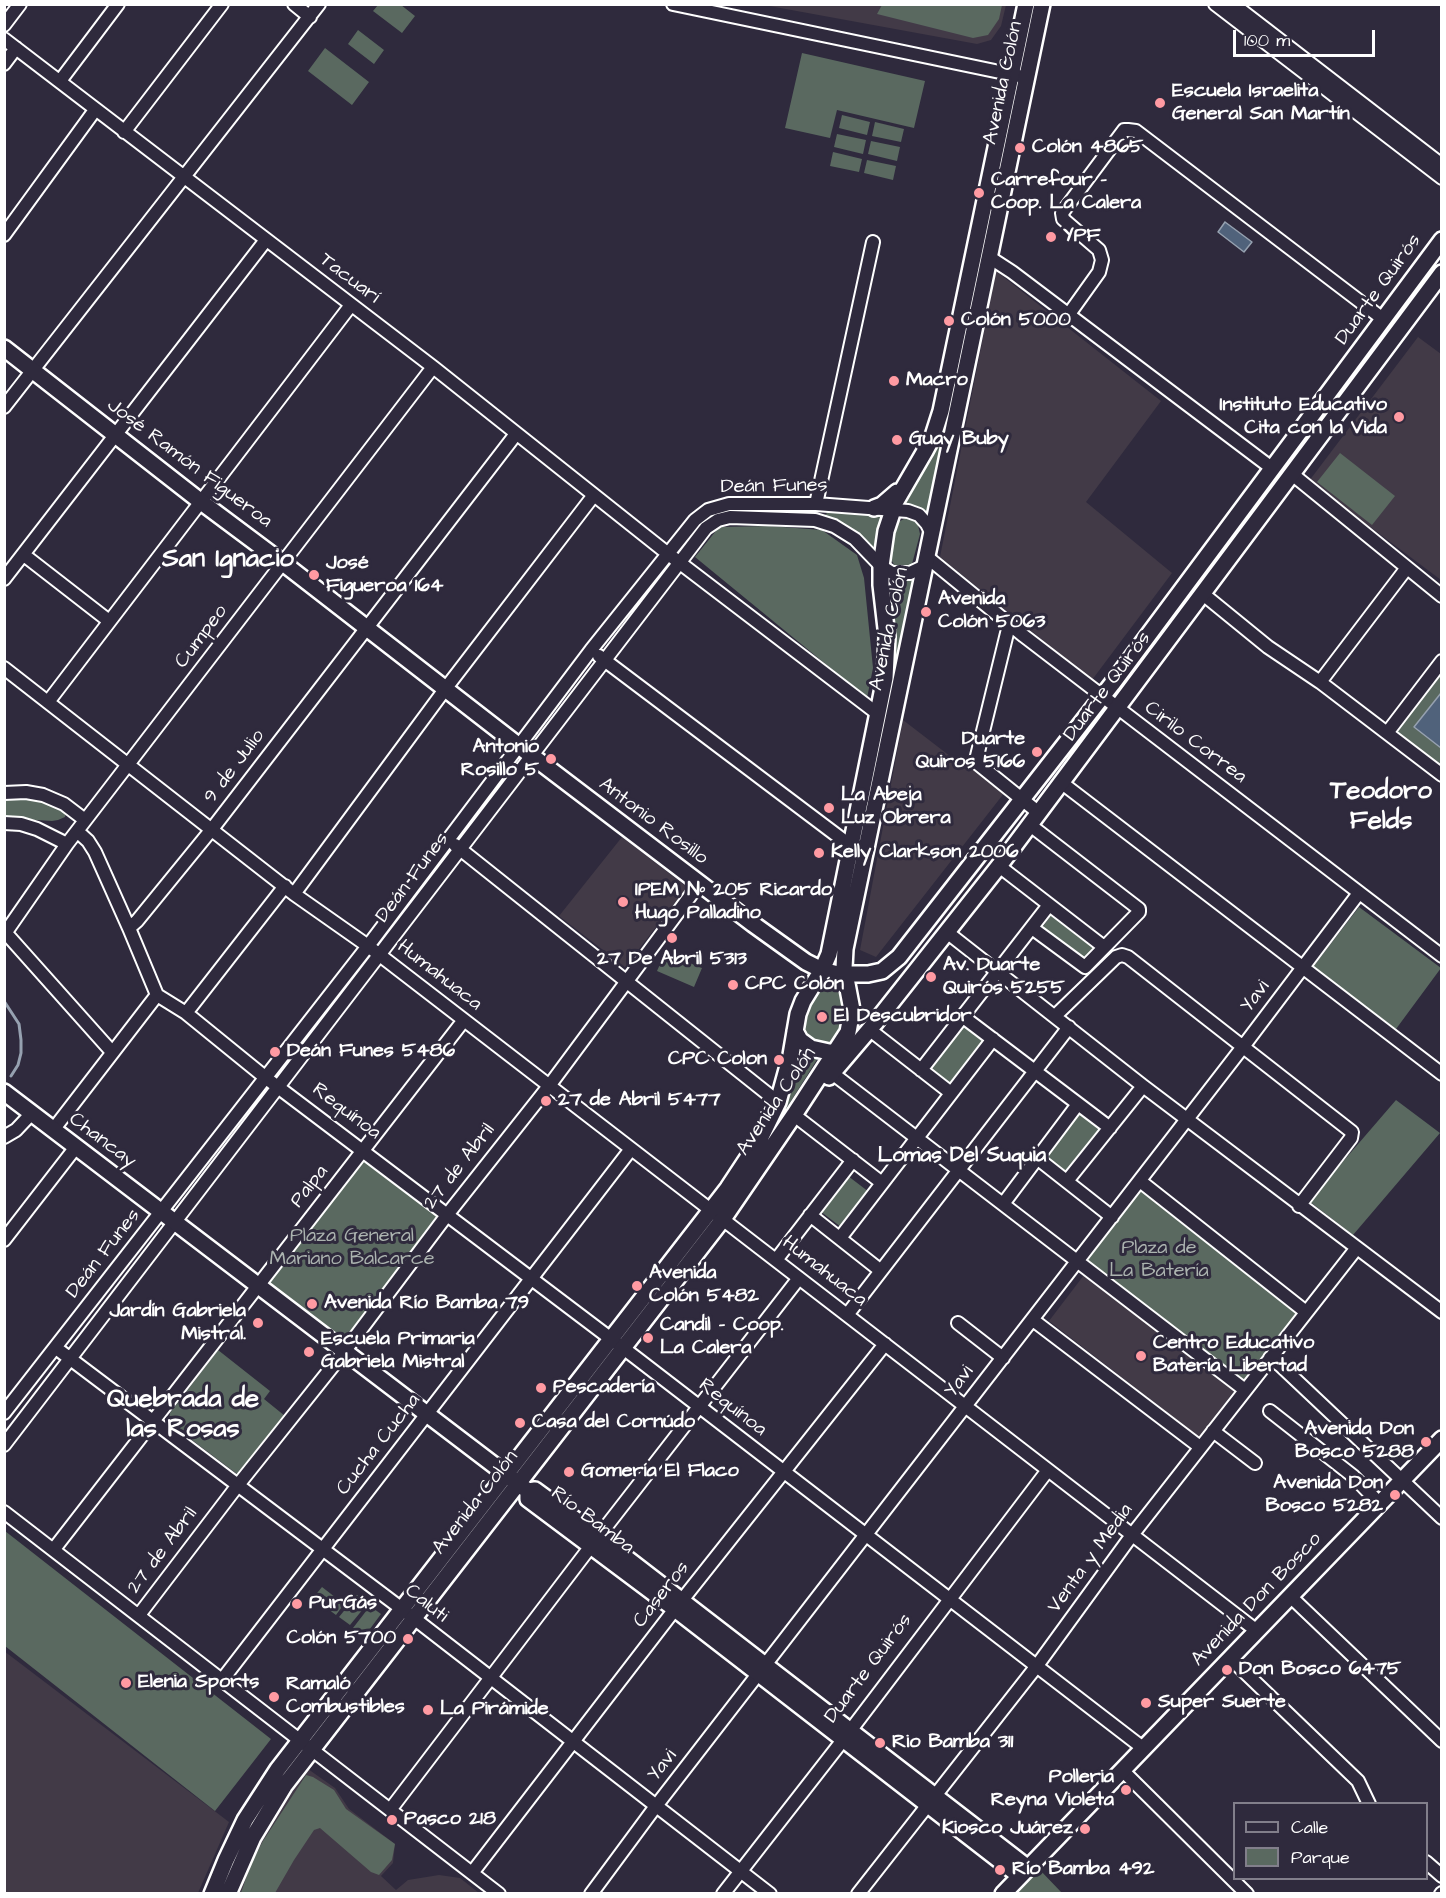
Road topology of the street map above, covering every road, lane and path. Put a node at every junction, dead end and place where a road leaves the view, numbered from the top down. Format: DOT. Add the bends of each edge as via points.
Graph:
graph roads {
  1 [pos="20,4"];
  2 [pos="118,4"];
  3 [pos="222,4"];
  4 [pos="294,4"];
  5 [pos="320,4"];
  6 [pos="674,4"];
  7 [pos="1026,4"];
  8 [pos="1042,4"];
  9 [pos="1215,4"];
  10 [pos="1233,5"];
  11 [pos="310,17"];
  12 [pos="4,25"];
  13 [pos="4,39"];
  14 [pos="16,48"];
  15 [pos="4,64"];
  16 [pos="1011,75"];
  17 [pos="1027,78"];
  18 [pos="60,81"];
  19 [pos="95,110"];
  20 [pos="124,132"];
  21 [pos="1442,165"];
  22 [pos="185,178"];
  23 [pos="1442,178"];
  24 [pos="4,235"];
  25 [pos="266,240"];
  26 [pos="1442,240"];
  27 [pos="873,242"];
  28 [pos="989,257"];
  29 [pos="1442,273"];
  30 [pos="351,305"];
  31 [pos="1069,315"];
  32 [pos="1383,319"];
  33 [pos="4,348"];
  34 [pos="432,368"];
  35 [pos="34,370"];
  36 [pos="4,407"];
  37 [pos="516,434"];
  38 [pos="115,435"];
  39 [pos="1273,469"];
  40 [pos="1292,474"];
  41 [pos="906,483"];
  42 [pos="594,495"];
  43 [pos="200,501"];
  44 [pos="816,504"];
  45 [pos="874,508"];
  46 [pos="892,510"];
  47 [pos="932,534"];
  48 [pos="666,553"];
  49 [pos="24,555"];
  50 [pos="926,561"];
  51 [pos="283,562"];
  52 [pos="679,562"];
  53 [pos="881,566"];
  54 [pos="1406,569"];
  55 [pos="4,579"];
  56 [pos="1203,594"];
  57 [pos="1442,596"];
  58 [pos="109,621"];
  59 [pos="1010,625"];
  60 [pos="367,627"];
  61 [pos="591,650"];
  62 [pos="604,661"];
  63 [pos="1442,661"];
  64 [pos="4,668"];
  65 [pos="1320,682"];
  66 [pos="446,688"];
  67 [pos="1102,696"];
  68 [pos="48,702"];
  69 [pos="1118,708"];
  70 [pos="878,714"];
  71 [pos="1387,733"];
  72 [pos="519,746"];
  73 [pos="531,756"];
  74 [pos="128,765"];
  75 [pos="1442,775"];
  76 [pos="1062,783"];
  77 [pos="4,793"];
  78 [pos="1021,799"];
  79 [pos="1035,819"];
  80 [pos="86,820"];
  81 [pos="4,823"];
  82 [pos="212,829"];
  83 [pos="77,831"];
  84 [pos="447,838"];
  85 [pos="67,844"];
  86 [pos="851,846"];
  87 [pos="460,849"];
  88 [pos="999,866"];
  89 [pos="699,884"];
  90 [pos="289,890"];
  91 [pos="1359,893"];
  92 [pos="1049,905"];
  93 [pos="129,928"];
  94 [pos="1032,928"];
  95 [pos="5,931"];
  96 [pos="948,933"];
  97 [pos="368,946"];
  98 [pos="1104,947"];
  99 [pos="380,955"];
  100 [pos="1442,956"];
  101 [pos="1302,968"];
  102 [pos="822,970"];
  103 [pos="998,971"];
  104 [pos="845,974"];
  105 [pos="626,980"];
  106 [pos="157,995"];
  107 [pos="186,1013"];
  108 [pos="962,1016"];
  109 [pos="1055,1016"];
  110 [pos="464,1020"];
  111 [pos="1069,1027"];
  112 [pos="870,1030"];
  113 [pos="795,1031"];
  114 [pos="993,1040"];
  115 [pos="1242,1048"];
  116 [pos="112,1052"];
  117 [pos="843,1052"];
  118 [pos="921,1070"];
  119 [pos="1035,1071"];
  120 [pos="832,1073"];
  121 [pos="1442,1074"];
  122 [pos="266,1078"];
  123 [pos="279,1086"];
  124 [pos="549,1086"];
  125 [pos="1143,1086"];
  126 [pos="4,1092"];
  127 [pos="951,1093"];
  128 [pos="778,1102"];
  129 [pos="1078,1104"];
  130 [pos="32,1113"];
  131 [pos="795,1115"];
  132 [pos="1187,1120"];
  133 [pos="1110,1128"];
  134 [pos="53,1130"];
  135 [pos="4,1137"];
  136 [pos="917,1138"];
  137 [pos="76,1147"];
  138 [pos="363,1149"];
  139 [pos="631,1149"];
  140 [pos="1037,1158"];
  141 [pos="853,1160"];
  142 [pos="958,1170"];
  143 [pos="1066,1181"];
  144 [pos="1140,1181"];
  145 [pos="882,1183"];
  146 [pos="1003,1204"];
  147 [pos="1299,1206"];
  148 [pos="161,1212"];
  149 [pos="447,1215"];
  150 [pos="717,1215"];
  151 [pos="810,1215"];
  152 [pos="1112,1217"];
  153 [pos="174,1223"];
  154 [pos="840,1238"];
  155 [pos="4,1240"];
  156 [pos="1356,1249"];
  157 [pos="776,1260"];
  158 [pos="1077,1261"];
  159 [pos="881,1271"];
  160 [pos="799,1278"];
  161 [pos="531,1280"];
  162 [pos="258,1286"];
  163 [pos="1440,1307"];
  164 [pos="1306,1312"];
  165 [pos="847,1315"];
  166 [pos="1033,1320"];
  167 [pos="958,1323"];
  168 [pos="617,1344"];
  169 [pos="885,1344"];
  170 [pos="56,1348"];
  171 [pos="344,1353"];
  172 [pos="1003,1358"];
  173 [pos="1270,1358"];
  174 [pos="70,1359"];
  175 [pos="1245,1390"];
  176 [pos="967,1406"];
  177 [pos="699,1407"];
  178 [pos="1270,1411"];
  179 [pos="4,1413"];
  180 [pos="428,1414"];
  181 [pos="153,1421"];
  182 [pos="1213,1431"];
  183 [pos="1442,1439"];
  184 [pos="4,1445"];
  185 [pos="1200,1447"];
  186 [pos="1255,1462"];
  187 [pos="1048,1470"];
  188 [pos="783,1472"];
  189 [pos="1402,1480"];
  190 [pos="517,1483"];
  191 [pos="238,1485"];
  192 [pos="1379,1503"];
  193 [pos="4,1512"];
  194 [pos="1442,1518"];
  195 [pos="1132,1535"];
  196 [pos="866,1537"];
  197 [pos="595,1541"];
  198 [pos="54,1549"];
  199 [pos="322,1549"];
  200 [pos="1290,1596"];
  201 [pos="948,1599"];
  202 [pos="679,1605"];
  203 [pos="408,1614"];
  204 [pos="139,1615"];
  205 [pos="1257,1630"];
  206 [pos="1230,1658"];
  207 [pos="1036,1667"];
  208 [pos="763,1670"];
  209 [pos="490,1678"];
  210 [pos="222,1680"];
  211 [pos="847,1735"];
  212 [pos="573,1741"];
  213 [pos="1442,1741"];
  214 [pos="307,1745"];
  215 [pos="1143,1749"];
  216 [pos="1122,1770"];
  217 [pos="932,1801"];
  218 [pos="1368,1802"];
  219 [pos="656,1806"];
  220 [pos="390,1810"];
  221 [pos="1428,1864"];
  222 [pos="740,1870"];
  223 [pos="472,1872"];
  224 [pos="1024,1872"];
  225 [pos="1442,1876"];
  226 [pos="1233,1879"];
  227 [pos="1234,1880"];
  228 [pos="212,1893"];
  229 [pos="228,1893"];
  230 [pos="499,1893"];
  231 [pos="591,1893"];
  232 [pos="723,1893"];
  233 [pos="770,1893"];
  234 [pos="858,1893"];
  235 [pos="1003,1893"];
  236 [pos="1247,1893"];
  1 -- 12 [label="street"];
  2 -- 18 [label="street"];
  3 -- 20 [label="street"];
  4 -- 11 [label="street"];
  5 -- 11 [label="street"];
  6 -- 16 [label="street"];
  7 -- 16 [label="main road, Avenida Colón"];
  8 -- 17 [label="main road, Avenida Colón"];
  9 -- 23 [label="street"];
  10 -- 21 [label="street"];
  11 -- 22 [label="street"];
  13 -- 14 [label="street, Tacuarí"];
  14 -- 15 [label="street"];
  14 -- 18 [label="street, Tacuarí"];
  16 -- 17 [label="street"];
  16 -- 41 [label="main road, Avenida Colón" via="941,411 933,436"];
  17 -- 28 [label="main road, Avenida Colón"];
  18 -- 19 [label="street, Tacuarí"];
  19 -- 20 [label="street, Tacuarí"];
  19 -- 24 [label="street"];
  20 -- 22 [label="street, Tacuarí"];
  22 -- 25 [label="street, Tacuarí"];
  22 -- 35 [label="street"];
  25 -- 30 [label="street, Tacuarí"];
  25 -- 38 [label="street"];
  26 -- 32 [label="main road, Duarte Quirós"];
  27 -- 44 [label="street"];
  28 -- 31 [label="street"];
  28 -- 47 [label="main road, Avenida Colón"];
  29 -- 40 [label="main road, Duarte Quirós"];
  30 -- 34 [label="street, Tacuarí"];
  30 -- 43 [label="street"];
  31 -- 32 [label="street" via="1100,272 1102,260 1099,250 1062,219 1062,213 1124,130 1128,130 1136,131"];
  31 -- 39 [label="street"];
  32 -- 39 [label="main road, Duarte Quirós"];
  33 -- 35 [label="main road, José Ramón Figueroa"];
  34 -- 37 [label="street, Tacuarí"];
  34 -- 51 [label="street, Cumpeo"];
  35 -- 36 [label="street"];
  35 -- 38 [label="main road, José Ramón Figueroa"];
  37 -- 42 [label="street, Tacuarí"];
  37 -- 60 [label="street, 9 de Julio"];
  38 -- 43 [label="main road, José Ramón Figueroa"];
  38 -- 49 [label="street"];
  39 -- 67 [label="main road, Duarte Quirós"];
  40 -- 54 [label="street"];
  40 -- 56 [label="main road, Duarte Quirós"];
  41 -- 45 [label="main road"];
  41 -- 46 [label="main road, Avenida Colón"];
  42 -- 48 [label="street, Tacuarí"];
  42 -- 66 [label="street"];
  43 -- 51 [label="main road, José Ramón Figueroa"];
  43 -- 58 [label="street"];
  44 -- 45 [label="street, Deán Funes"];
  44 -- 48 [label="street, Deán Funes" via="717,506 702,513"];
  45 -- 46 [label="street, Deán Funes"];
  46 -- 47 [label="street, Deán Funes" via="919,515"];
  46 -- 53 [label="main road, Avenida Colón"];
  47 -- 50 [label="main road, Avenida Colón"];
  48 -- 52 [label="street, Tacuarí"];
  48 -- 61 [label="street, Deán Funes"];
  49 -- 55 [label="street"];
  49 -- 58 [label="street"];
  50 -- 53 [label="street" via="910,573 897,574"];
  50 -- 59 [label="street, Cirilo Correa"];
  50 -- 104 [label="main road, Avenida Colón" via="846,941"];
  51 -- 60 [label="main road, José Ramón Figueroa"];
  51 -- 74 [label="street, Cumpeo"];
  52 -- 53 [label="street, Deán Funes" via="706,528 730,517 825,523 855,539"];
  52 -- 62 [label="street, Deán Funes"];
  52 -- 70 [label="street, Tacuarí"];
  53 -- 70 [label="main road, Avenida Colón" via="888,656"];
  54 -- 57 [label="street"];
  54 -- 65 [label="street"];
  56 -- 65 [label="street" via="1268,647"];
  56 -- 69 [label="main road, Duarte Quirós"];
  58 -- 68 [label="street"];
  59 -- 67 [label="street, Cirilo Correa"];
  59 -- 78 [label="street" via="976,760"];
  60 -- 66 [label="main road, José Ramón Figueroa"];
  60 -- 82 [label="street, 9 de Julio"];
  61 -- 62 [label="street"];
  61 -- 72 [label="street, Deán Funes"];
  62 -- 73 [label="street, Deán Funes"];
  62 -- 86 [label="street"];
  63 -- 71 [label="street"];
  64 -- 68 [label="street, Humahuaca"];
  65 -- 71 [label="street"];
  66 -- 72 [label="main road, José Ramón Figueroa"];
  66 -- 90 [label="street"];
  67 -- 69 [label="street, Cirilo Correa"];
  67 -- 78 [label="main road, Duarte Quirós"];
  68 -- 74 [label="street, Humahuaca"];
  69 -- 76 [label="main road, Duarte Quirós"];
  69 -- 91 [label="street, Cirilo Correa"];
  70 -- 86 [label="main road, Avenida Colón"];
  71 -- 75 [label="street"];
  72 -- 73 [label="main road, Antonio Rosillo"];
  72 -- 84 [label="street, Deán Funes"];
  73 -- 87 [label="street, Deán Funes"];
  73 -- 89 [label="main road, Antonio Rosillo"];
  74 -- 80 [label="street, Cumpeo"];
  74 -- 82 [label="street, Humahuaca"];
  76 -- 79 [label="main road, Duarte Quirós"];
  76 -- 101 [label="street"];
  77 -- 80 [label="street" via="44,795"];
  78 -- 79 [label="street"];
  78 -- 104 [label="main road, Duarte Quirós" via="894,963 876,973"];
  79 -- 88 [label="main road, Duarte Quirós"];
  79 -- 98 [label="street" via="1139,909"];
  80 -- 83 [label="street, Cumpeo"];
  81 -- 85 [label="street" via="37,829"];
  82 -- 90 [label="street, Humahuaca"];
  82 -- 93 [label="street, 9 de Julio"];
  83 -- 85 [label="street, Cumpeo"];
  83 -- 93 [label="street" via="95,852"];
  84 -- 87 [label="street"];
  84 -- 97 [label="street, Deán Funes"];
  85 -- 95 [label="street, Cumpeo"];
  86 -- 102 [label="main road, Avenida Colón"];
  87 -- 99 [label="street, Deán Funes"];
  87 -- 105 [label="street"];
  88 -- 92 [label="street"];
  88 -- 96 [label="main road, Duarte Quirós"];
  89 -- 102 [label="main road, Antonio Rosillo"];
  89 -- 105 [label="street, 27 de Abril"];
  90 -- 97 [label="street, Humahuaca"];
  90 -- 107 [label="street"];
  91 -- 100 [label="street, Cirilo Correa"];
  91 -- 101 [label="street, Yavi"];
  92 -- 94 [label="street"];
  92 -- 98 [label="street"];
  93 -- 106 [label="street"];
  94 -- 98 [label="street" via="1084,968"];
  94 -- 103 [label="street"];
  95 -- 116 [label="street"];
  96 -- 103 [label="street"];
  96 -- 112 [label="main road, Duarte Quirós"];
  97 -- 99 [label="street, Humahuaca"];
  97 -- 122 [label="street, Deán Funes"];
  99 -- 110 [label="street, Humahuaca"];
  99 -- 123 [label="street, Deán Funes"];
  101 -- 115 [label="street, Yavi"];
  101 -- 121 [label="street"];
  102 -- 104 [label="main road, Duarte Quirós"];
  102 -- 113 [label="main road, Avenida Colón" via="803,1001"];
  103 -- 108 [label="street"];
  103 -- 109 [label="street"];
  104 -- 117 [label="main road, Avenida Colón" via="852,1018"];
  105 -- 124 [label="street, 27 de Abril"];
  105 -- 128 [label="street"];
  106 -- 107 [label="street, Requínoa"];
  106 -- 116 [label="street"];
  107 -- 122 [label="street, Requínoa"];
  108 -- 114 [label="street"];
  108 -- 118 [label="street"];
  109 -- 111 [label="street"];
  109 -- 115 [label="street" via="1122,955"];
  110 -- 124 [label="street, Humahuaca"];
  110 -- 138 [label="street, Palpa"];
  111 -- 119 [label="street"];
  111 -- 125 [label="street"];
  112 -- 117 [label="main road, Duarte Quirós"];
  112 -- 118 [label="street"];
  113 -- 117 [label="main road" via="811,1048"];
  113 -- 128 [label="main road, Avenida Colón"];
  114 -- 119 [label="street"];
  114 -- 127 [label="street"];
  115 -- 132 [label="street, Yavi"];
  115 -- 147 [label="street" via="1352,1132"];
  116 -- 134 [label="street"];
  117 -- 120 [label="main road, Duarte Quirós"];
  117 -- 131 [label="main road, Avenida Colón"];
  118 -- 127 [label="street"];
  119 -- 129 [label="street"];
  119 -- 142 [label="street"];
  120 -- 131 [label="main road, Duarte Quirós"];
  120 -- 136 [label="street"];
  122 -- 123 [label="street, Requínoa"];
  122 -- 148 [label="street, Deán Funes"];
  123 -- 138 [label="street, Requínoa"];
  123 -- 153 [label="street, Deán Funes"];
  124 -- 139 [label="street, Humahuaca"];
  124 -- 149 [label="street, 27 de Abril"];
  125 -- 132 [label="street"];
  125 -- 133 [label="street"];
  126 -- 130 [label="main road, Chancay"];
  127 -- 136 [label="street"];
  128 -- 150 [label="main road, Avenida Colón"];
  129 -- 133 [label="street"];
  129 -- 140 [label="street"];
  130 -- 134 [label="main road, Chancay"];
  130 -- 135 [label="street"];
  131 -- 141 [label="street"];
  131 -- 150 [label="main road, Avenida Colón"];
  132 -- 144 [label="street, Yavi"];
  132 -- 147 [label="street"];
  133 -- 143 [label="street"];
  134 -- 137 [label="main road, Chancay"];
  136 -- 142 [label="street"];
  136 -- 145 [label="street"];
  137 -- 148 [label="main road, Chancay"];
  137 -- 155 [label="street"];
  138 -- 149 [label="street, Requínoa"];
  138 -- 162 [label="street, Palpa"];
  139 -- 150 [label="street, Humahuaca"];
  139 -- 161 [label="street, Cucha Cucha"];
  140 -- 143 [label="street"];
  140 -- 146 [label="street"];
  141 -- 145 [label="street"];
  141 -- 151 [label="street"];
  142 -- 146 [label="street"];
  142 -- 159 [label="street"];
  143 -- 152 [label="street"];
  144 -- 152 [label="street, Yavi"];
  144 -- 164 [label="street"];
  145 -- 154 [label="street"];
  146 -- 158 [label="street"];
  147 -- 156 [label="street"];
  148 -- 153 [label="main road, Chancay"];
  148 -- 170 [label="street, Deán Funes"];
  149 -- 161 [label="street, Requínoa"];
  149 -- 171 [label="street, 27 de Abril"];
  150 -- 157 [label="street, Humahuaca"];
  150 -- 168 [label="main road, Avenida Colón"];
  151 -- 154 [label="street"];
  151 -- 157 [label="street"];
  152 -- 158 [label="street, Yavi"];
  153 -- 162 [label="main road, Chancay"];
  153 -- 174 [label="street, Deán Funes"];
  154 -- 159 [label="street"];
  156 -- 163 [label="street"];
  156 -- 164 [label="street, Venta y Media"];
  157 -- 160 [label="street, Humahuaca"];
  158 -- 166 [label="street, Yavi"];
  158 -- 175 [label="street"];
  159 -- 165 [label="street"];
  160 -- 165 [label="street, Humahuaca"];
  160 -- 177 [label="street"];
  161 -- 168 [label="street, Requínoa"];
  161 -- 180 [label="street, Cucha Cucha"];
  162 -- 171 [label="main road, Chancay"];
  162 -- 181 [label="street, Palpa"];
  164 -- 173 [label="street, Venta y Media"];
  165 -- 169 [label="street, Humahuaca"];
  166 -- 172 [label="street, Yavi"];
  166 -- 185 [label="street"];
  167 -- 172 [label="street"];
  168 -- 177 [label="street, Requínoa"];
  168 -- 190 [label="main road, Avenida Colón"];
  169 -- 176 [label="street, Humahuaca"];
  169 -- 188 [label="street, Caseros"];
  170 -- 174 [label="street, Caluti"];
  170 -- 179 [label="street, Deán Funes"];
  171 -- 180 [label="main road, Chancay"];
  171 -- 191 [label="street, 27 de Abril"];
  172 -- 176 [label="street, Yavi"];
  173 -- 175 [label="street, Venta y Media"];
  173 -- 189 [label="street"];
  174 -- 181 [label="street, Caluti"];
  174 -- 184 [label="street, Deán Funes"];
  175 -- 182 [label="street, Venta y Media"];
  176 -- 187 [label="street, Humahuaca"];
  176 -- 196 [label="street, Yavi"];
  177 -- 188 [label="street, Requínoa"];
  177 -- 197 [label="street"];
  178 -- 192 [label="street" via="1353,1476"];
  180 -- 190 [label="main road, Chancay"];
  180 -- 199 [label="street, Cucha Cucha"];
  181 -- 191 [label="street, Caluti"];
  181 -- 198 [label="street, Palpa"];
  182 -- 185 [label="street, Venta y Media"];
  182 -- 186 [label="street"];
  183 -- 189 [label="main road, Avenida Don Bosco"];
  185 -- 195 [label="street, Venta y Media"];
  187 -- 195 [label="street, Humahuaca"];
  187 -- 201 [label="street, Duarte Quirós"];
  188 -- 196 [label="street, Requínoa"];
  188 -- 202 [label="street, Caseros"];
  189 -- 192 [label="main road, Avenida Don Bosco"];
  189 -- 194 [label="street"];
  190 -- 197 [label="main road, Río Bamba" via="528,1499"];
  190 -- 203 [label="main road, Avenida Colón"];
  191 -- 199 [label="street, Caluti"];
  191 -- 204 [label="street, 27 de Abril"];
  192 -- 200 [label="main road, Avenida Don Bosco"];
  193 -- 198 [label="street"];
  195 -- 205 [label="street, Humahuaca"];
  195 -- 207 [label="street, Venta y Media"];
  196 -- 201 [label="street, Requínoa"];
  196 -- 208 [label="street, Yavi"];
  197 -- 202 [label="main road, Río Bamba"];
  197 -- 209 [label="street"];
  198 -- 204 [label="street"];
  199 -- 203 [label="street, Caluti"];
  199 -- 210 [label="street, Cucha Cucha"];
  200 -- 205 [label="main road, Avenida Don Bosco"];
  200 -- 213 [label="street"];
  201 -- 207 [label="street, Requínoa"];
  201 -- 211 [label="street, Duarte Quirós"];
  202 -- 208 [label="main road, Río Bamba"];
  202 -- 212 [label="street, Caseros"];
  203 -- 209 [label="street, Caluti"];
  203 -- 214 [label="main road, Avenida Colón"];
  204 -- 210 [label="street"];
  205 -- 206 [label="main road, Avenida Don Bosco"];
  206 -- 215 [label="main road, Avenida Don Bosco"];
  206 -- 218 [label="street" via="1358,1781"];
  207 -- 215 [label="street, Requínoa"];
  207 -- 217 [label="street, Venta y Media"];
  208 -- 211 [label="main road, Río Bamba"];
  208 -- 219 [label="street, Yavi"];
  209 -- 212 [label="street, Caluti"];
  209 -- 220 [label="street"];
  210 -- 214 [label="street"];
  211 -- 217 [label="main road, Río Bamba"];
  211 -- 222 [label="street, Duarte Quirós"];
  212 -- 219 [label="street, Caluti"];
  212 -- 223 [label="street, Caseros"];
  214 -- 220 [label="street"];
  214 -- 228 [label="main road, Avenida Colón" via="267,1785 250,1811"];
  214 -- 229 [label="main road, Avenida Colón" via="245,1852"];
  215 -- 216 [label="main road, Avenida Don Bosco"];
  216 -- 224 [label="main road, Avenida Don Bosco"];
  216 -- 226 [label="street"];
  217 -- 224 [label="main road, Río Bamba"];
  217 -- 234 [label="street, Venta y Media"];
  219 -- 222 [label="street, Caluti"];
  219 -- 231 [label="street, Yavi"];
  220 -- 223 [label="street"];
  221 -- 225 [label="street"];
  222 -- 232 [label="street, Duarte Quirós"];
  222 -- 233 [label="street, Caluti"];
  223 -- 230 [label="street"];
  224 -- 235 [label="main road, Avenida Don Bosco"];
  227 -- 236 [label="street"];
}
